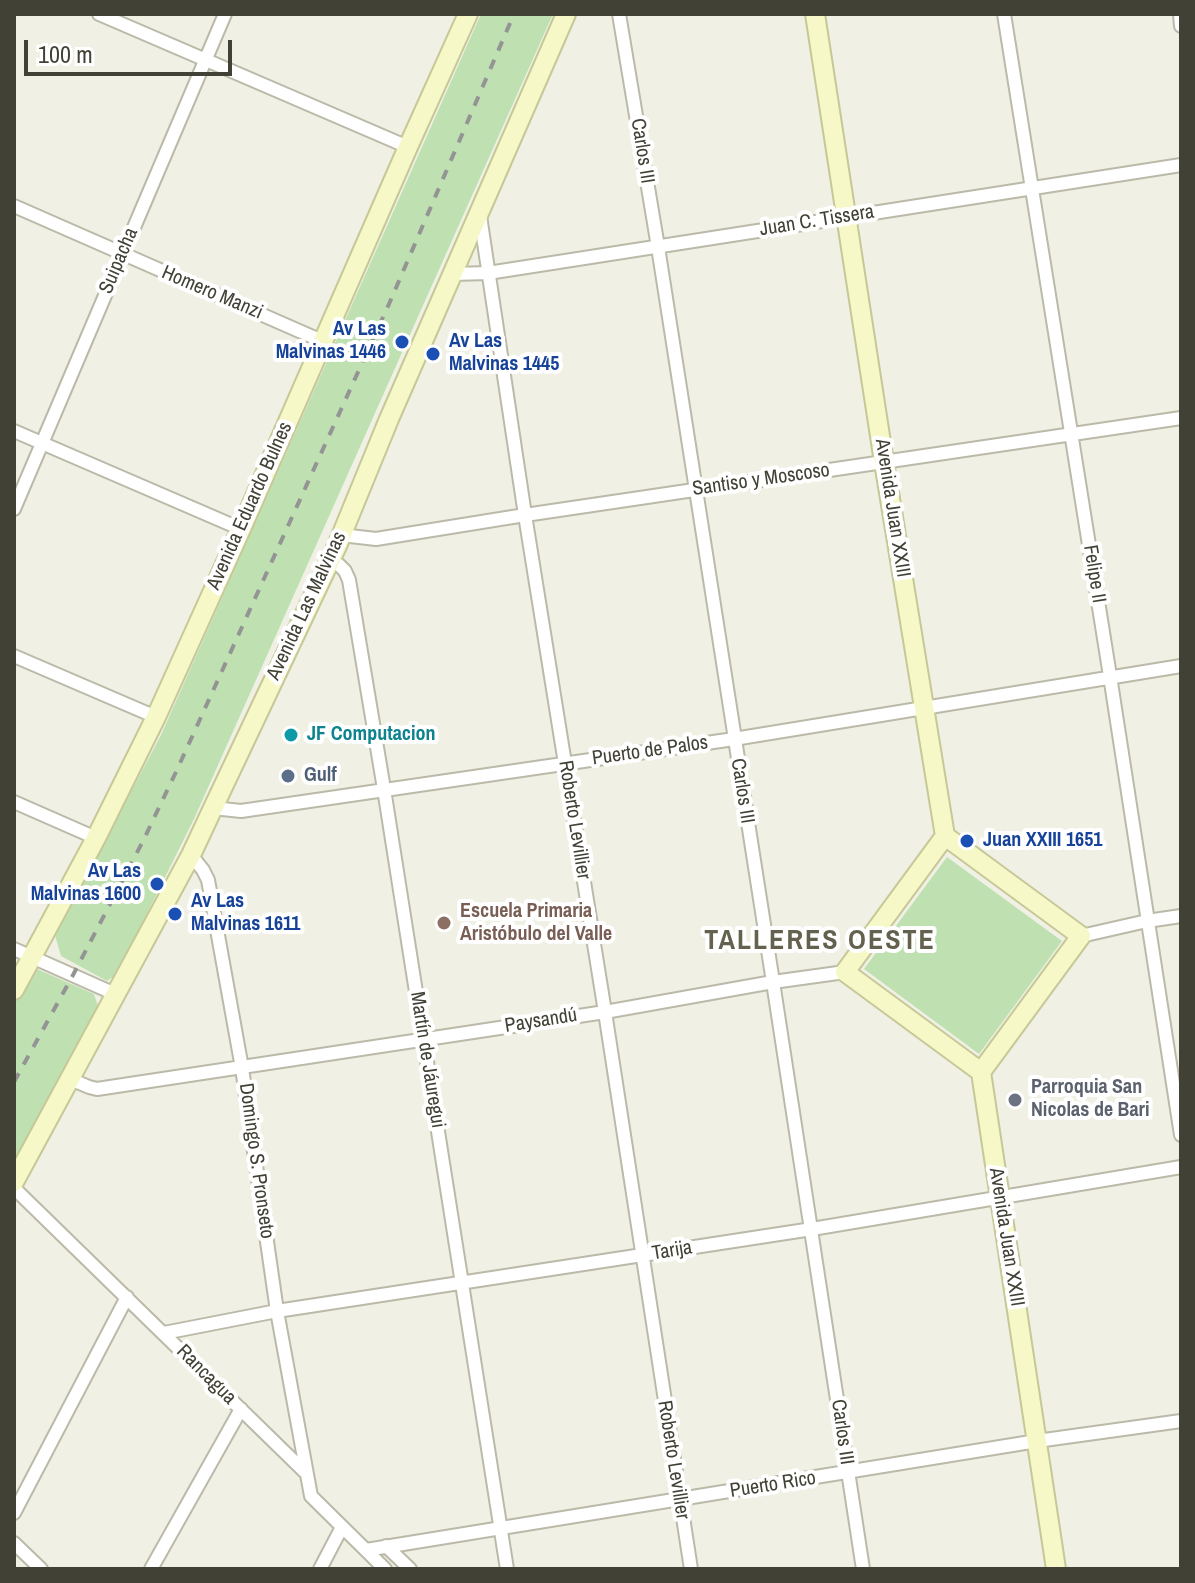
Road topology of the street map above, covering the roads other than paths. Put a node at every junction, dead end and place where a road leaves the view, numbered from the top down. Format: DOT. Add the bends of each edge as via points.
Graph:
graph roads {
  1 [pos="99,14"];
  2 [pos="225,14"];
  3 [pos="468,14"];
  4 [pos="566,14"];
  5 [pos="619,14"];
  6 [pos="815,14"];
  7 [pos="1004,14"];
  8 [pos="1180,14"];
  9 [pos="1181,26"];
  10 [pos="205,61"];
  11 [pos="408,147"];
  12 [pos="1181,165"];
  13 [pos="1032,188"];
  14 [pos="14,206"];
  15 [pos="480,213"];
  16 [pos="846,217"];
  17 [pos="658,247"];
  18 [pos="122,254"];
  19 [pos="488,273"];
  20 [pos="453,274"];
  21 [pos="322,341"];
  22 [pos="1181,418"];
  23 [pos="14,431"];
  24 [pos="1072,435"];
  25 [pos="43,444"];
  26 [pos="884,462"];
  27 [pos="696,490"];
  28 [pos="14,509"];
  29 [pos="525,515"];
  30 [pos="241,529"];
  31 [pos="341,535"];
  32 [pos="330,560"];
  33 [pos="14,656"];
  34 [pos="1181,666"];
  35 [pos="1110,676"];
  36 [pos="924,708"];
  37 [pos="156,717"];
  38 [pos="734,739"];
  39 [pos="565,763"];
  40 [pos="384,789"];
  41 [pos="14,802"];
  42 [pos="213,808"];
  43 [pos="945,836"];
  44 [pos="96,838"];
  45 [pos="191,855"];
  46 [pos="1181,916"];
  47 [pos="1147,921"];
  48 [pos="1081,936"];
  49 [pos="14,949"];
  50 [pos="32,957"];
  51 [pos="845,972"];
  52 [pos="773,982"];
  53 [pos="14,990"];
  54 [pos="115,994"];
  55 [pos="605,1012"];
  56 [pos="424,1039"];
  57 [pos="242,1068"];
  58 [pos="981,1072"];
  59 [pos="70,1079"];
  60 [pos="1181,1135"];
  61 [pos="1181,1167"];
  62 [pos="14,1185"];
  63 [pos="1000,1198"];
  64 [pos="812,1229"];
  65 [pos="642,1255"];
  66 [pos="462,1284"];
  67 [pos="127,1297"];
  68 [pos="277,1311"];
  69 [pos="164,1333"];
  70 [pos="241,1409"];
  71 [pos="1181,1421"];
  72 [pos="1037,1441"];
  73 [pos="305,1472"];
  74 [pos="848,1473"];
  75 [pos="679,1500"];
  76 [pos="14,1513"];
  77 [pos="342,1527"];
  78 [pos="502,1527"];
  79 [pos="14,1543"];
  80 [pos="386,1546"];
  81 [pos="366,1550"];
  82 [pos="41,1569"];
  83 [pos="151,1569"];
  84 [pos="320,1569"];
  85 [pos="385,1569"];
  86 [pos="410,1569"];
  87 [pos="507,1569"];
  88 [pos="691,1569"];
  89 [pos="863,1569"];
  90 [pos="1056,1569"];
  1 -- 10 [label="street"];
  2 -- 10 [label="street, Suipacha"];
  3 -- 11 [label="main road, Avenida Eduardo Bulnes"];
  4 -- 15 [label="main road, Avenida Las Malvinas"];
  5 -- 17 [label="street, Carlos III"];
  6 -- 16 [label="main road, Avenida Juan XXIII"];
  7 -- 13 [label="street, Felipe II"];
  8 -- 9 [label="street"];
  10 -- 11 [label="street"];
  10 -- 18 [label="street, Suipacha"];
  11 -- 21 [label="main road, Avenida Eduardo Bulnes"];
  12 -- 13 [label="street, Juan C. Tissera"];
  13 -- 16 [label="street, Juan C. Tissera"];
  13 -- 24 [label="street, Felipe II"];
  14 -- 18 [label="street, Homero Manzi"];
  15 -- 19 [label="street, Roberto Levillier"];
  15 -- 20 [label="main road, Avenida Las Malvinas"];
  16 -- 17 [label="street, Juan C. Tissera"];
  16 -- 26 [label="main road, Avenida Juan XXIII"];
  17 -- 19 [label="street, Juan C. Tissera"];
  17 -- 27 [label="street, Carlos III"];
  18 -- 21 [label="street, Homero Manzi"];
  18 -- 25 [label="street, Suipacha"];
  19 -- 20 [label="street, Juan C. Tissera"];
  19 -- 29 [label="street, Roberto Levillier"];
  20 -- 31 [label="main road, Avenida Las Malvinas"];
  21 -- 30 [label="main road, Avenida Eduardo Bulnes"];
  22 -- 24 [label="street, Santiso y Moscoso"];
  23 -- 25 [label="street"];
  24 -- 26 [label="street, Santiso y Moscoso"];
  24 -- 35 [label="street, Felipe II"];
  25 -- 28 [label="street, Suipacha"];
  25 -- 30 [label="street"];
  26 -- 27 [label="street, Santiso y Moscoso"];
  26 -- 36 [label="main road, Avenida Juan XXIII"];
  27 -- 29 [label="street, Santiso y Moscoso"];
  27 -- 38 [label="street, Carlos III"];
  29 -- 31 [label="street, Santiso y Moscoso" via="376,539"];
  29 -- 39 [label="street, Roberto Levillier"];
  30 -- 37 [label="main road, Avenida Eduardo Bulnes"];
  31 -- 32 [label="main road, Avenida Las Malvinas"];
  32 -- 40 [label="street, Martín de Jáuregui" via="349,580"];
  32 -- 42 [label="main road, Avenida Las Malvinas"];
  33 -- 37 [label="street"];
  34 -- 35 [label="street, Puerto de Palos"];
  35 -- 36 [label="street, Puerto de Palos"];
  35 -- 47 [label="street, Felipe II"];
  36 -- 38 [label="street, Puerto de Palos"];
  36 -- 43 [label="main road, Avenida Juan XXIII"];
  37 -- 44 [label="main road, Avenida Eduardo Bulnes"];
  38 -- 39 [label="street, Puerto de Palos"];
  38 -- 52 [label="street, Carlos III"];
  39 -- 40 [label="street, Puerto de Palos"];
  39 -- 55 [label="street, Roberto Levillier"];
  40 -- 42 [label="street, Puerto de Palos" via="241,811"];
  40 -- 56 [label="street, Martín de Jáuregui"];
  41 -- 44 [label="street"];
  42 -- 45 [label="main road, Avenida Las Malvinas"];
  43 -- 48 [label="main road"];
  43 -- 51 [label="main road"];
  44 -- 50 [label="main road, Avenida Eduardo Bulnes"];
  45 -- 54 [label="main road, Avenida Las Malvinas"];
  45 -- 57 [label="street, Domingo S. Pronseto" via="208,880"];
  46 -- 47 [label="street"];
  47 -- 48 [label="street"];
  47 -- 60 [label="street, Felipe II"];
  48 -- 58 [label="main road"];
  49 -- 50 [label="street"];
  50 -- 53 [label="main road, Avenida Eduardo Bulnes"];
  50 -- 54 [label="street"];
  51 -- 52 [label="street, Paysandú"];
  51 -- 58 [label="main road"];
  52 -- 55 [label="street, Paysandú"];
  52 -- 64 [label="street, Carlos III"];
  54 -- 59 [label="main road, Avenida Las Malvinas"];
  55 -- 56 [label="street, Paysandú"];
  55 -- 65 [label="street, Roberto Levillier"];
  56 -- 57 [label="street, Paysandú"];
  56 -- 66 [label="street, Martín de Jáuregui"];
  57 -- 59 [label="street, Paysandú" via="97,1089"];
  57 -- 68 [label="street, Domingo S. Pronseto"];
  58 -- 63 [label="main road, Avenida Juan XXIII"];
  59 -- 62 [label="main road, Avenida Las Malvinas"];
  61 -- 63 [label="street, Tarija"];
  62 -- 67 [label="street, Rancagua"];
  63 -- 64 [label="street, Tarija"];
  63 -- 72 [label="main road, Avenida Juan XXIII"];
  64 -- 65 [label="street, Tarija"];
  64 -- 74 [label="street, Carlos III"];
  65 -- 66 [label="street, Tarija"];
  65 -- 75 [label="street, Roberto Levillier"];
  66 -- 68 [label="street, Tarija"];
  66 -- 78 [label="street, Martín de Jáuregui"];
  67 -- 69 [label="street, Rancagua"];
  67 -- 76 [label="street"];
  68 -- 69 [label="street, Tarija"];
  68 -- 73 [label="street, Domingo S. Pronseto"];
  69 -- 70 [label="street, Rancagua"];
  70 -- 73 [label="street, Rancagua"];
  70 -- 83 [label="street"];
  71 -- 72 [label="street, Puerto Rico"];
  72 -- 74 [label="street, Puerto Rico"];
  72 -- 90 [label="main road, Avenida Juan XXIII"];
  73 -- 77 [label="street, Rancagua" via="311,1496"];
  74 -- 75 [label="street, Puerto Rico"];
  74 -- 89 [label="street, Carlos III"];
  75 -- 78 [label="street, Puerto Rico"];
  75 -- 88 [label="street, Roberto Levillier"];
  77 -- 81 [label="street, Rancagua"];
  77 -- 84 [label="street"];
  78 -- 80 [label="street, Puerto Rico"];
  78 -- 87 [label="street, Martín de Jáuregui"];
  79 -- 82 [label="street"];
  80 -- 81 [label="street, Puerto Rico"];
  80 -- 86 [label="street"];
  81 -- 85 [label="street, Rancagua"];
}
